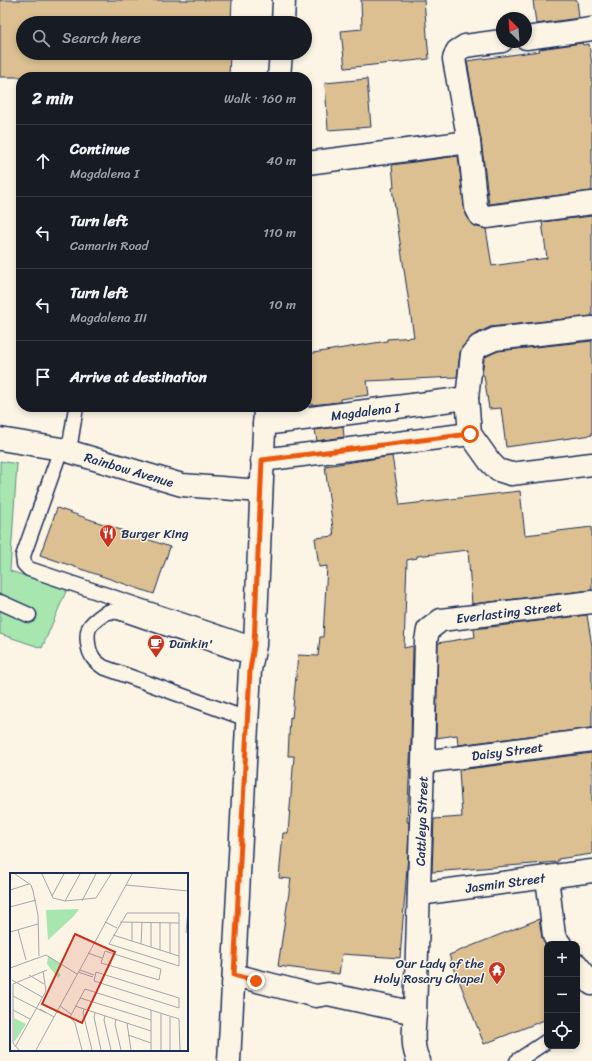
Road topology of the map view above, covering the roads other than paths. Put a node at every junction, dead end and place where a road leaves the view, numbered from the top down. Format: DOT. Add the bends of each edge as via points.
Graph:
graph roads {
  1 [pos="284,0"];
  2 [pos="283,16"];
  3 [pos="592,30"];
  4 [pos="532,37"];
  5 [pos="496,42"];
  6 [pos="280,60"];
  7 [pos="279,72"];
  8 [pos="469,142"];
  9 [pos="312,162"];
  10 [pos="592,203"];
  11 [pos="592,328"];
  12 [pos="467,398"];
  13 [pos="312,411"];
  14 [pos="75,412"];
  15 [pos="300,412"];
  16 [pos="264,415"];
  17 [pos="470,434"];
  18 [pos="0,439"];
  19 [pos="65,450"];
  20 [pos="262,460"];
  21 [pos="592,464"];
  22 [pos="261,491"];
  23 [pos="0,602"];
  24 [pos="592,602"];
  25 [pos="29,615"];
  26 [pos="428,630"];
  27 [pos="253,651"];
  28 [pos="248,719"];
  29 [pos="592,740"];
  30 [pos="424,762"];
  31 [pos="592,872"];
  32 [pos="547,877"];
  33 [pos="419,894"];
  34 [pos="558,941"];
  35 [pos="234,969"];
  36 [pos="580,969"];
  37 [pos="592,984"];
  38 [pos="415,1013"];
  39 [pos="544,1043"];
  40 [pos="229,1061"];
  41 [pos="419,1061"];
  42 [pos="517,1061"];
  1 -- 2 [label="street"];
  3 -- 4 [label="street"];
  5 -- 8 [label="street" via="465,46 458,51 454,59"];
  6 -- 7 [label="street"];
  8 -- 9 [label="street"];
  8 -- 10 [label="street" via="476,207 480,215 487,217"];
  11 -- 12 [label="street" via="495,339 479,346 472,354"];
  12 -- 13 [label="street, Magdalena I"];
  12 -- 17 [label="street"];
  14 -- 19 [label="lane"];
  15 -- 16 [label="street, Magdalena I"];
  16 -- 20 [label="street"];
  17 -- 20 [label="street"];
  17 -- 21 [label="street" via="498,470 511,474"];
  18 -- 19 [label="street, Rainbow Avenue"];
  19 -- 22 [label="street, Rainbow Avenue" via="182,485"];
  19 -- 27 [label="lane" via="23,556 28,569"];
  20 -- 22 [label="street"];
  22 -- 27 [label="street"];
  23 -- 25 [label="lane"];
  24 -- 26 [label="street, Everlasting Street" via="441,620"];
  26 -- 30 [label="street, Cattleya Street"];
  27 -- 28 [label="street"];
  27 -- 28 [label="lane" via="118,612 109,612 89,628 88,645 91,655 103,667"];
  28 -- 35 [label="street"];
  29 -- 30 [label="street, Daisy Street"];
  30 -- 33 [label="street, Cattleya Street"];
  31 -- 32 [label="street, Jasmin Street"];
  32 -- 33 [label="street, Jasmin Street"];
  32 -- 34 [label="street" via="554,936"];
  33 -- 38 [label="street, Cattleya Street"];
  35 -- 38 [label="street" via="316,996 328,994"];
  35 -- 40 [label="street"];
  36 -- 37 [label="street"];
  38 -- 41 [label="street, Cattleya Street" via="414,1042"];
  39 -- 42 [label="lane"];
}
